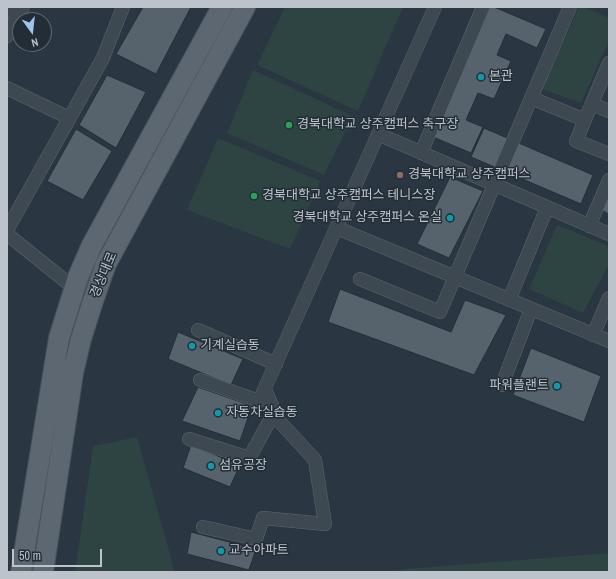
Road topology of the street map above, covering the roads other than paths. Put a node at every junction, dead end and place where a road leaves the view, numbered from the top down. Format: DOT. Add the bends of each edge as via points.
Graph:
graph roads {
  1 [pos="123,7"];
  2 [pos="222,7"];
  3 [pos="435,7"];
  4 [pos="483,7"];
  5 [pos="570,7"];
  6 [pos="16,10"];
  7 [pos="245,11"];
  8 [pos="7,36"];
  9 [pos="609,63"];
  10 [pos="7,88"];
  11 [pos="531,98"];
  12 [pos="592,104"];
  13 [pos="609,111"];
  14 [pos="70,118"];
  15 [pos="585,120"];
  16 [pos="378,134"];
  17 [pos="421,152"];
  18 [pos="609,154"];
  19 [pos="609,180"];
  20 [pos="494,184"];
  21 [pos="547,208"];
  22 [pos="589,226"];
  23 [pos="337,228"];
  24 [pos="7,230"];
  25 [pos="7,234"];
  26 [pos="609,234"];
  27 [pos="454,277"];
  28 [pos="360,279"];
  29 [pos="74,288"];
  30 [pos="609,298"];
  31 [pos="509,300"];
  32 [pos="531,309"];
  33 [pos="198,330"];
  34 [pos="593,335"];
  35 [pos="609,341"];
  36 [pos="276,364"];
  37 [pos="200,380"];
  38 [pos="502,385"];
  39 [pos="265,390"];
  40 [pos="275,411"];
  41 [pos="189,439"];
  42 [pos="203,527"];
  43 [pos="21,572"];
  44 [pos="43,572"];
  1 -- 14 [label="street" via="103,58"];
  2 -- 29 [label="main road, 경상대로" via="92,245"];
  3 -- 16 [label="street"];
  4 -- 17 [label="street"];
  5 -- 11 [label="street"];
  6 -- 8 [label="street"];
  7 -- 44 [label="main road, 경상대로" via="106,264 81,339 73,373"];
  9 -- 12 [label="street"];
  10 -- 14 [label="street"];
  11 -- 15 [label="street"];
  11 -- 20 [label="street"];
  12 -- 13 [label="street"];
  12 -- 15 [label="street"];
  14 -- 24 [label="street"];
  15 -- 18 [label="street" via="576,141"];
  16 -- 17 [label="street"];
  16 -- 23 [label="street"];
  17 -- 20 [label="street"];
  19 -- 22 [label="street"];
  20 -- 21 [label="street"];
  20 -- 27 [label="street"];
  21 -- 22 [label="street"];
  21 -- 31 [label="street"];
  22 -- 26 [label="street"];
  23 -- 27 [label="street"];
  23 -- 36 [label="street"];
  25 -- 29 [label="street"];
  27 -- 28 [label="street" via="440,312"];
  27 -- 31 [label="street"];
  29 -- 43 [label="main road, 경상대로" via="59,338"];
  30 -- 34 [label="street"];
  31 -- 32 [label="street"];
  32 -- 34 [label="street"];
  32 -- 38 [label="street"];
  33 -- 36 [label="street"];
  34 -- 35 [label="street"];
  36 -- 39 [label="street"];
  37 -- 39 [label="street" via="259,402"];
  39 -- 40 [label="street"];
  40 -- 41 [label="street" via="249,458"];
  40 -- 42 [label="street" via="279,421 315,460 325,524 263,518 256,539"];
}
